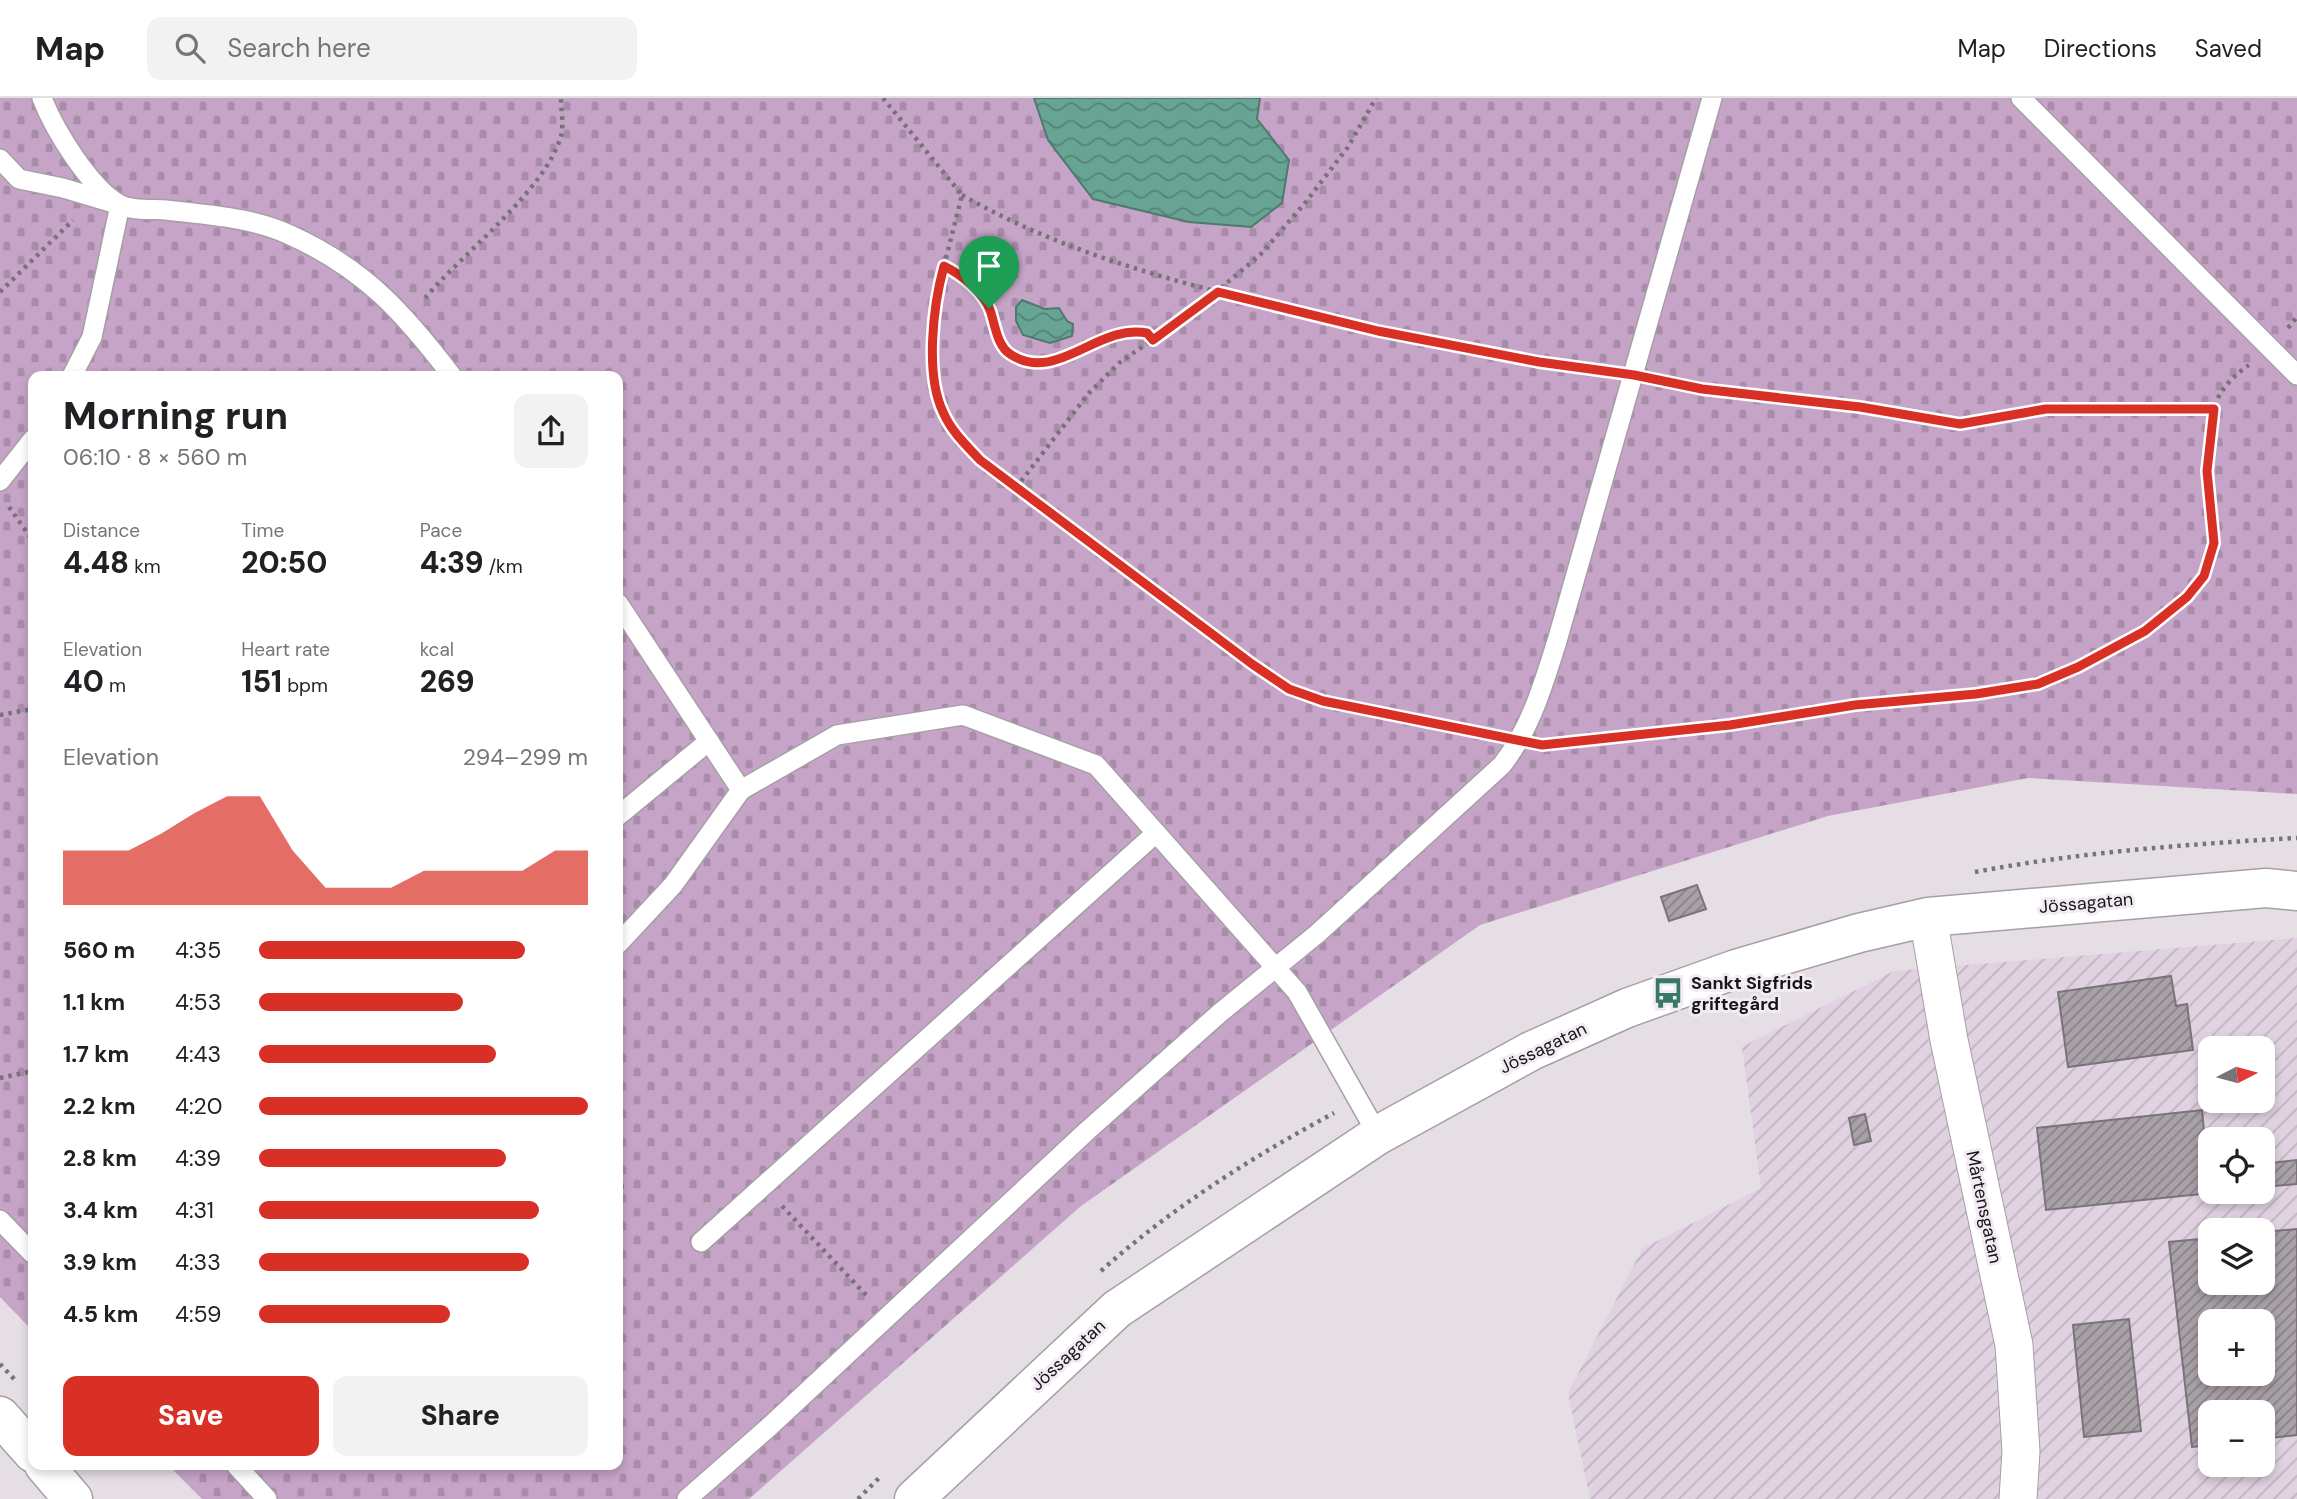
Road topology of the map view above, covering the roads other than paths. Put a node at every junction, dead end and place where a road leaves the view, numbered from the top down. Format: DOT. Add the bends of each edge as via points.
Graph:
graph roads {
  1 [pos="42,98"];
  2 [pos="1712,98"];
  3 [pos="2021,98"];
  4 [pos="0,159"];
  5 [pos="120,205"];
  6 [pos="75,371"];
  7 [pos="448,371"];
  8 [pos="2297,375"];
  9 [pos="28,445"];
  10 [pos="0,481"];
  11 [pos="623,611"];
  12 [pos="709,741"];
  13 [pos="740,790"];
  14 [pos="623,812"];
  15 [pos="1156,834"];
  16 [pos="2297,891"];
  17 [pos="1928,917"];
  18 [pos="623,939"];
  19 [pos="1274,966"];
  20 [pos="1377,1135"];
  21 [pos="0,1220"];
  22 [pos="701,1242"];
  23 [pos="28,1249"];
  24 [pos="0,1416"];
  25 [pos="28,1447"];
  26 [pos="48,1470"];
  27 [pos="241,1470"];
  28 [pos="73,1499"];
  29 [pos="267,1499"];
  30 [pos="687,1499"];
  31 [pos="914,1499"];
  32 [pos="2018,1499"];
  1 -- 5 [label="lane" via="85,173"];
  2 -- 19 [label="lane" via="1558,641 1520,742 1502,765 1317,934"];
  3 -- 8 [label="lane"];
  4 -- 5 [label="lane" via="19,179"];
  5 -- 6 [label="lane" via="92,337"];
  5 -- 7 [label="lane" via="235,217 289,234 373,286 408,318"];
  9 -- 10 [label="lane"];
  11 -- 12 [label="lane"];
  12 -- 13 [label="lane"];
  12 -- 14 [label="lane"];
  13 -- 15 [label="lane" via="837,735 963,715 1096,765"];
  13 -- 18 [label="lane" via="673,885"];
  15 -- 19 [label="lane"];
  15 -- 22 [label="lane"];
  16 -- 17 [label="street, Jössagatan" via="2266,888"];
  17 -- 20 [label="street, Jössagatan" via="1783,954 1627,1008 1531,1051"];
  17 -- 32 [label="street, Mårtensgatan" via="1949,1040 2014,1345 2021,1451"];
  19 -- 20 [label="lane" via="1297,992"];
  19 -- 30 [label="lane" via="1088,1130"];
  20 -- 31 [label="street, Jössagatan" via="1117,1309"];
  21 -- 23 [label="lane"];
  24 -- 25 [label="street"];
  26 -- 28 [label="street"];
  27 -- 29 [label="lane"];
}
